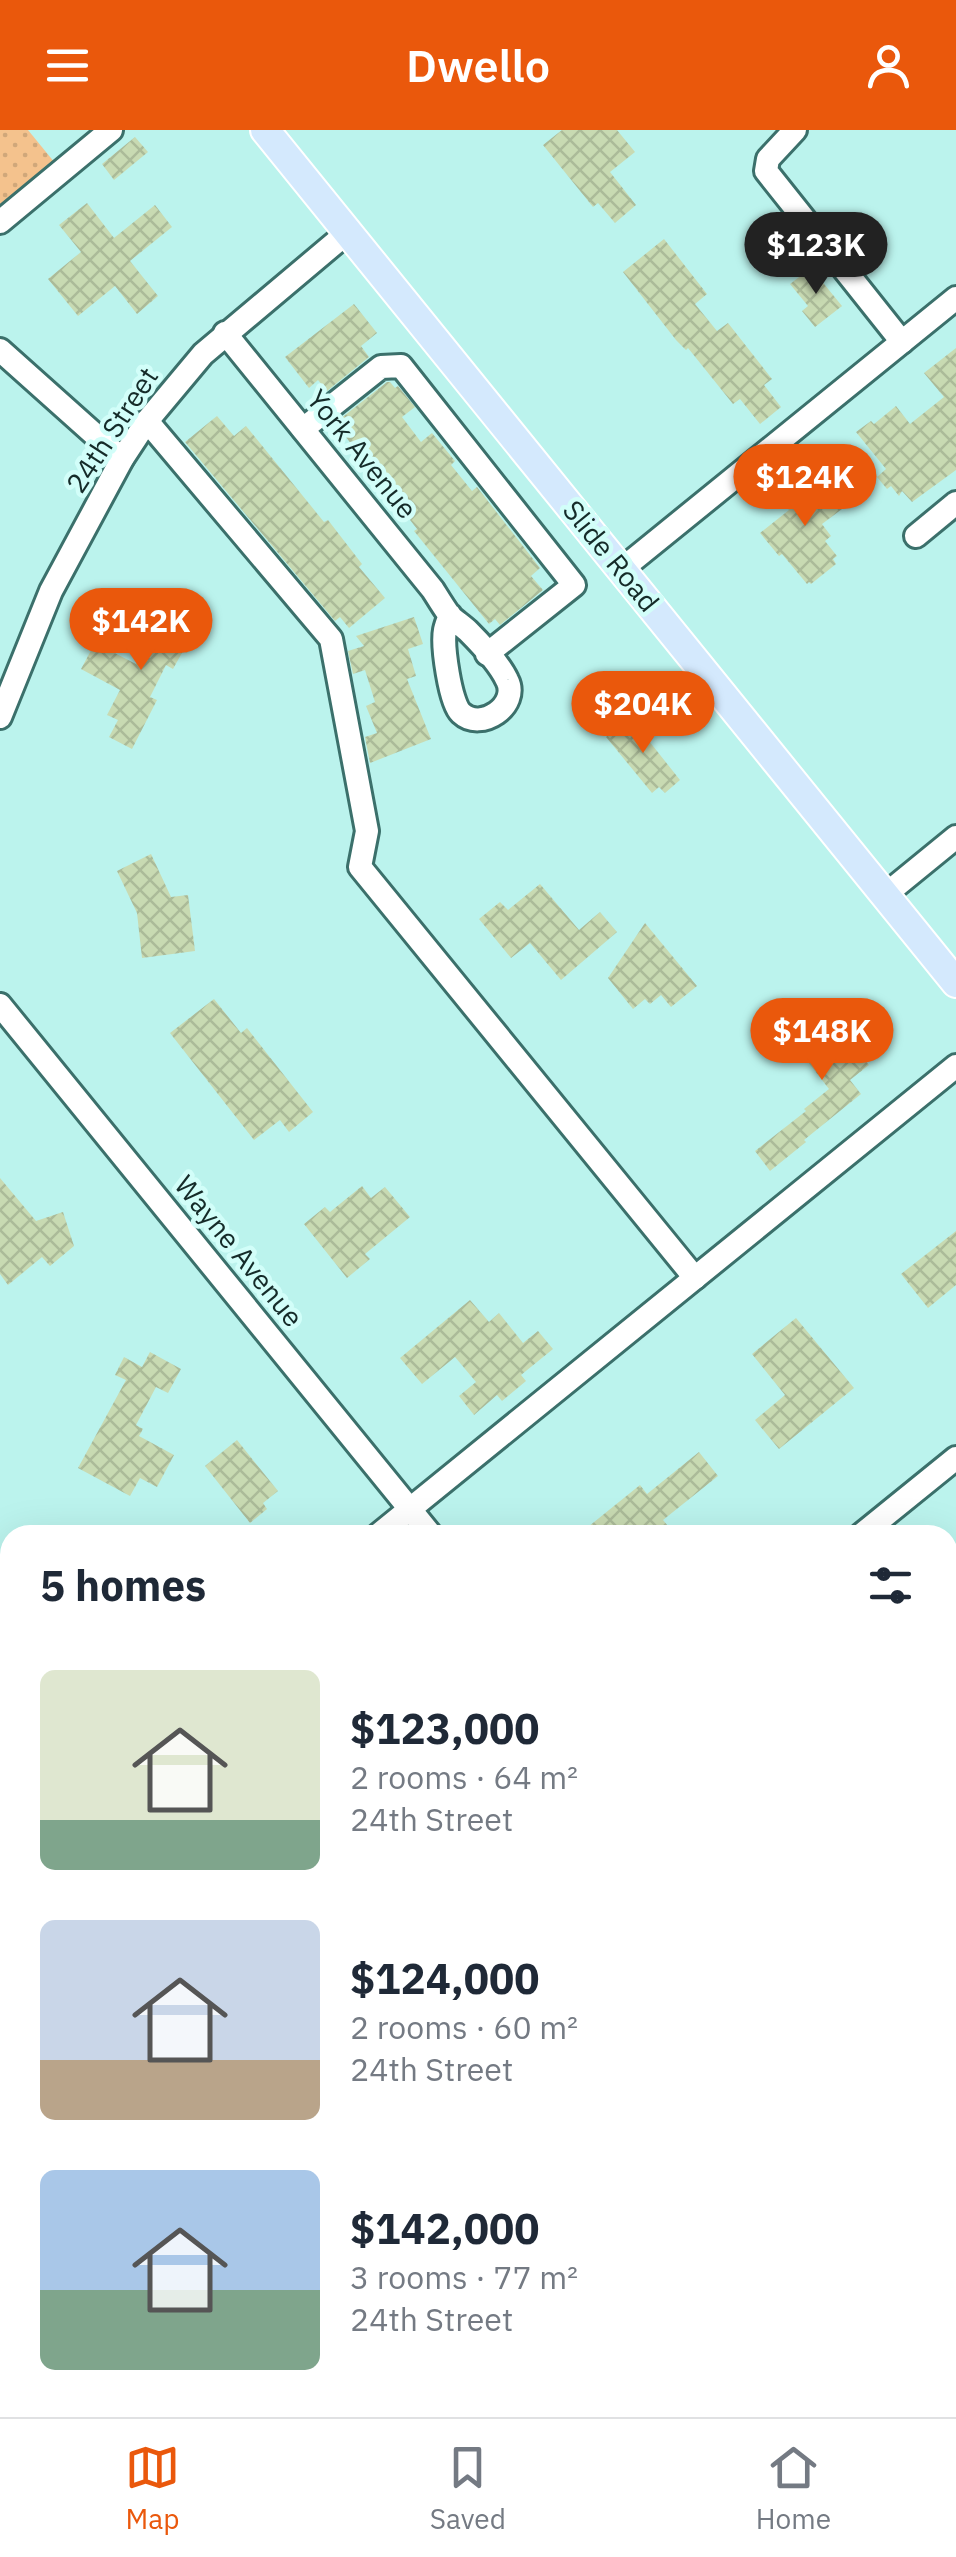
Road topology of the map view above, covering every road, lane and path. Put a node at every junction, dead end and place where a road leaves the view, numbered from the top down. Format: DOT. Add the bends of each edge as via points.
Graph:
graph roads {
  1 [pos="111,130"];
  2 [pos="265,130"];
  3 [pos="795,130"];
  4 [pos="0,222"];
  5 [pos="348,232"];
  6 [pos="956,298"];
  7 [pos="225,333"];
  8 [pos="902,342"];
  9 [pos="0,350"];
  10 [pos="147,421"];
  11 [pos="303,429"];
  12 [pos="122,459"];
  13 [pos="956,503"];
  14 [pos="916,536"];
  15 [pos="622,569"];
  16 [pos="450,615"];
  17 [pos="488,654"];
  18 [pos="0,717"];
  19 [pos="956,837"];
  20 [pos="885,894"];
  21 [pos="956,983"];
  22 [pos="0,1005"];
  23 [pos="956,1066"];
  24 [pos="695,1278"];
  25 [pos="956,1458"];
  26 [pos="410,1509"];
  27 [pos="390,1525"];
  28 [pos="423,1525"];
  29 [pos="873,1525"];
  1 -- 4 [label="street"];
  2 -- 5 [label="main road, Slide Road"];
  3 -- 8 [label="street" via="768,159 766,171"];
  5 -- 7 [label="street, 24th Street"];
  5 -- 15 [label="main road, Slide Road"];
  6 -- 8 [label="street"];
  7 -- 10 [label="street, 24th Street"];
  7 -- 11 [label="street, York Avenue"];
  8 -- 15 [label="street"];
  9 -- 12 [label="street"];
  10 -- 12 [label="street, 24th Street"];
  10 -- 24 [label="street" via="332,639 367,831 360,868"];
  11 -- 16 [label="street, York Avenue"];
  11 -- 17 [label="street" via="381,367 401,366 574,585"];
  12 -- 18 [label="street, 24th Street" via="51,591"];
  13 -- 14 [label="street"];
  15 -- 20 [label="main road, Slide Road"];
  16 -- 17 [label="street, York Avenue"];
  16 -- 17 [label="street, York Avenue" via="444,633 452,694 461,713 477,720 509,700 507,679"];
  19 -- 20 [label="street"];
  20 -- 21 [label="main road, Slide Road"];
  22 -- 26 [label="street, Wayne Avenue"];
  23 -- 24 [label="street"];
  24 -- 26 [label="street"];
  25 -- 29 [label="street"];
  26 -- 27 [label="street"];
  26 -- 28 [label="street, Wayne Avenue"];
}
